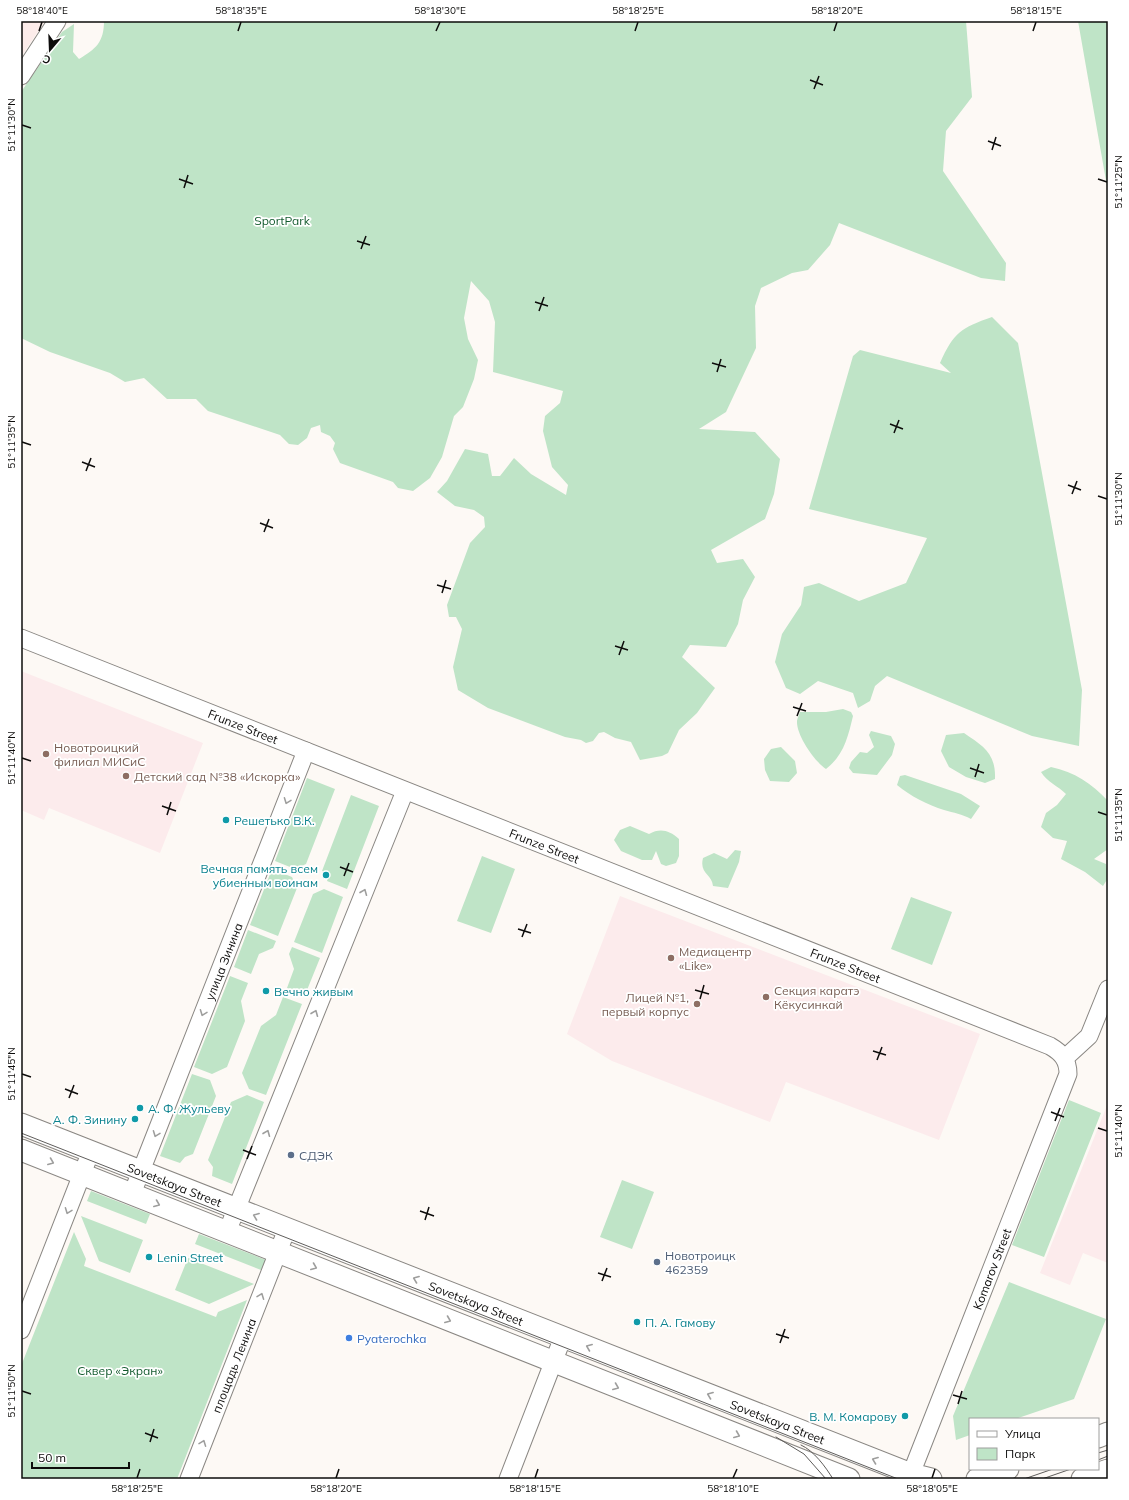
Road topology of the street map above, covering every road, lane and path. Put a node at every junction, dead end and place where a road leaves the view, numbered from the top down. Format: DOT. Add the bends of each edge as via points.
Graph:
graph roads {
  1 [pos="57,21"];
  2 [pos="21,76"];
  3 [pos="21,638"];
  4 [pos="306,751"];
  5 [pos="405,790"];
  6 [pos="1108,989"];
  7 [pos="1064,1058"];
  8 [pos="21,1124"];
  9 [pos="21,1150"];
  10 [pos="91,1151"];
  11 [pos="141,1171"];
  12 [pos="82,1174"];
  13 [pos="132,1194"];
  14 [pos="237,1209"];
  15 [pos="287,1228"];
  16 [pos="227,1232"];
  17 [pos="278,1252"];
  18 [pos="21,1330"];
  19 [pos="564,1337"];
  20 [pos="554,1362"];
  21 [pos="838,1445"];
  22 [pos="1005,1470"];
  23 [pos="1108,1470"];
  24 [pos="826,1475"];
  25 [pos="910,1477"];
  26 [pos="189,1479"];
  27 [pos="508,1479"];
  28 [pos="849,1479"];
  29 [pos="932,1479"];
  30 [pos="976,1479"];
  31 [pos="1082,1479"];
  1 -- 2 [label="street"];
  3 -- 4 [label="street, Frunze Street"];
  4 -- 5 [label="street, Frunze Street"];
  4 -- 11 [label="street, улица Зинина, one-way"];
  5 -- 7 [label="street, Frunze Street" via="1050,1046"];
  14 -- 5 [label="street, one-way"];
  6 -- 7 [label="street" via="1089,1036"];
  7 -- 25 [label="street, Komarov Street" via="1068,1063 1068,1074"];
  8 -- 10 [label="main road, Sovetskaya Street"];
  9 -- 12 [label="main road, Sovetskaya Street, one-way"];
  10 -- 11 [label="main road, Sovetskaya Street"];
  10 -- 12 [label="street"];
  11 -- 13 [label="street, улица Зинина"];
  11 -- 14 [label="main road, Sovetskaya Street"];
  12 -- 13 [label="main road, Sovetskaya Street"];
  12 -- 18 [label="street, one-way"];
  13 -- 16 [label="main road, Sovetskaya Street, one-way"];
  15 -- 14 [label="main road, Sovetskaya Street, one-way"];
  14 -- 16 [label="street"];
  15 -- 17 [label="street, площадь Ленина"];
  19 -- 15 [label="main road, Sovetskaya Street, one-way"];
  16 -- 17 [label="main road, Sovetskaya Street"];
  17 -- 20 [label="main road, Sovetskaya Street, one-way"];
  26 -- 17 [label="street, площадь Ленина, one-way"];
  19 -- 20 [label="street"];
  21 -- 19 [label="main road, Sovetskaya Street, one-way"];
  20 -- 24 [label="main road, Sovetskaya Street, one-way"];
  20 -- 27 [label="street"];
  21 -- 24 [label="main road"];
  25 -- 21 [label="main road, Sovetskaya Street, one-way"];
  22 -- 30 [label="main road"];
  23 -- 31 [label="main road"];
  24 -- 28 [label="main road, Sovetskaya Street"];
  25 -- 29 [label="main road, Sovetskaya Street"];
}
